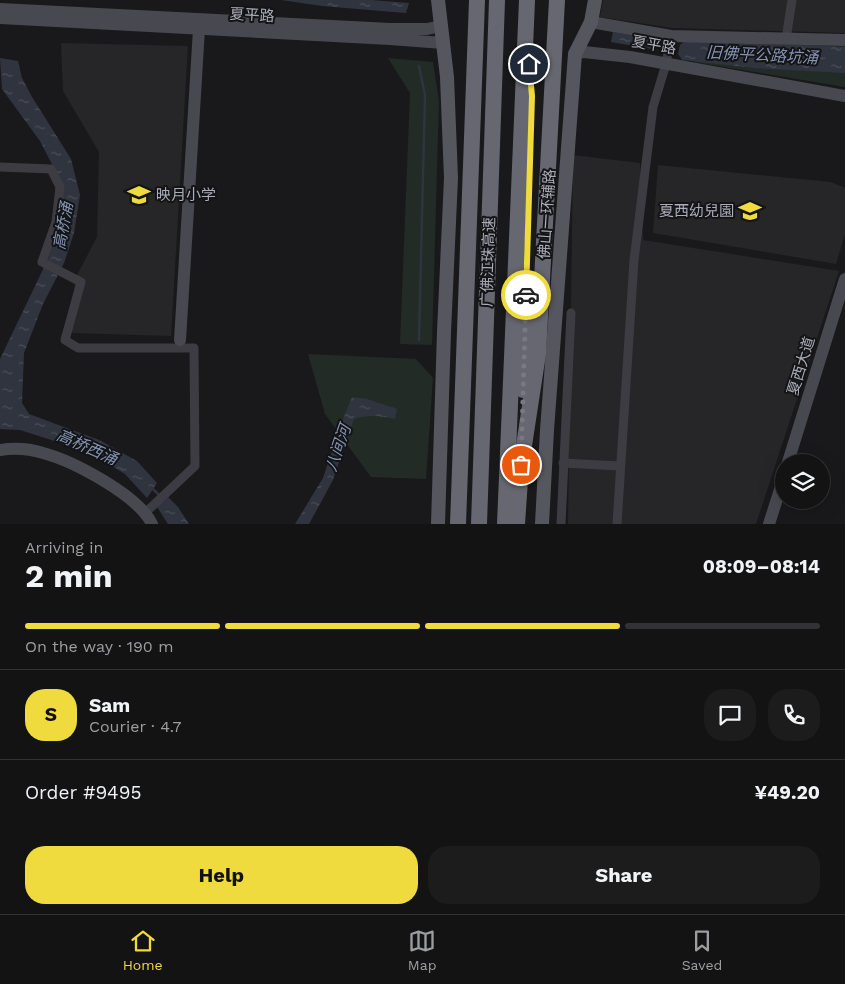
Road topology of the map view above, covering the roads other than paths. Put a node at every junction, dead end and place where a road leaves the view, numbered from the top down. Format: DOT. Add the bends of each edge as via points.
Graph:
graph roads {
  1 [pos="438,0"];
  2 [pos="466,0"];
  3 [pos="477,0"];
  4 [pos="498,0"];
  5 [pos="527,0"];
  6 [pos="558,0"];
  7 [pos="595,0"];
  8 [pos="792,0"];
  9 [pos="0,9"];
  10 [pos="0,18"];
  11 [pos="591,22"];
  12 [pos="441,26"];
  13 [pos="199,29"];
  14 [pos="526,32"];
  15 [pos="670,36"];
  16 [pos="786,39"];
  17 [pos="845,40"];
  18 [pos="443,43"];
  19 [pos="575,54"];
  20 [pos="666,64"];
  21 [pos="845,96"];
  22 [pos="474,121"];
  23 [pos="0,167"];
  24 [pos="845,279"];
  25 [pos="571,313"];
  26 [pos="180,340"];
  27 [pos="0,450"];
  28 [pos="790,454"];
  29 [pos="564,463"];
  30 [pos="521,465"];
  31 [pos="620,466"];
  32 [pos="775,505"];
  33 [pos="145,513"];
  34 [pos="152,524"];
  35 [pos="438,524"];
  36 [pos="458,524"];
  37 [pos="479,524"];
  38 [pos="505,524"];
  39 [pos="517,524"];
  40 [pos="542,524"];
  41 [pos="561,524"];
  42 [pos="617,524"];
  43 [pos="769,524"];
  1 -- 12 [label="main road"];
  2 -- 22 [label="highway"];
  3 -- 22 [label="highway"];
  4 -- 37 [label="highway, 广佛江珠高速"];
  5 -- 14 [label="highway, 广佛江珠高速"];
  6 -- 30 [label="highway" via="538,354"];
  7 -- 11 [label="main road, 佛山一环辅路"];
  8 -- 16 [label="street"];
  9 -- 12 [label="main road, 夏平路" via="390,29"];
  10 -- 13 [label="main road, 夏平路"];
  11 -- 15 [label="main road"];
  11 -- 19 [label="main road, 佛山一环辅路"];
  12 -- 18 [label="main road"];
  13 -- 18 [label="main road, 夏平路"];
  13 -- 26 [label="main road"];
  14 -- 30 [label="highway" via="532,96"];
  14 -- 38 [label="highway, 广佛江珠高速"];
  15 -- 16 [label="main road"];
  15 -- 20 [label="street"];
  16 -- 17 [label="main road"];
  18 -- 35 [label="main road" via="451,178"];
  19 -- 20 [label="main road, 夏平路" via="630,57"];
  19 -- 40 [label="main road, 佛山一环辅路"];
  20 -- 21 [label="main road, 夏平路"];
  20 -- 31 [label="street" via="653,107 634,260"];
  22 -- 36 [label="highway"];
  23 -- 33 [label="street" via="51,169 60,187 56,222 42,262 81,282 65,340 78,348 194,348 195,466"];
  24 -- 28 [label="main road, 夏西大道"];
  25 -- 29 [label="street"];
  27 -- 33 [label="main road" via="10,448 42,453 87,471 127,496"];
  29 -- 31 [label="street"];
  29 -- 41 [label="street"];
  30 -- 39 [label="highway"];
  31 -- 42 [label="street"];
  32 -- 43 [label="main road"];
  33 -- 34 [label="main road"];
}
